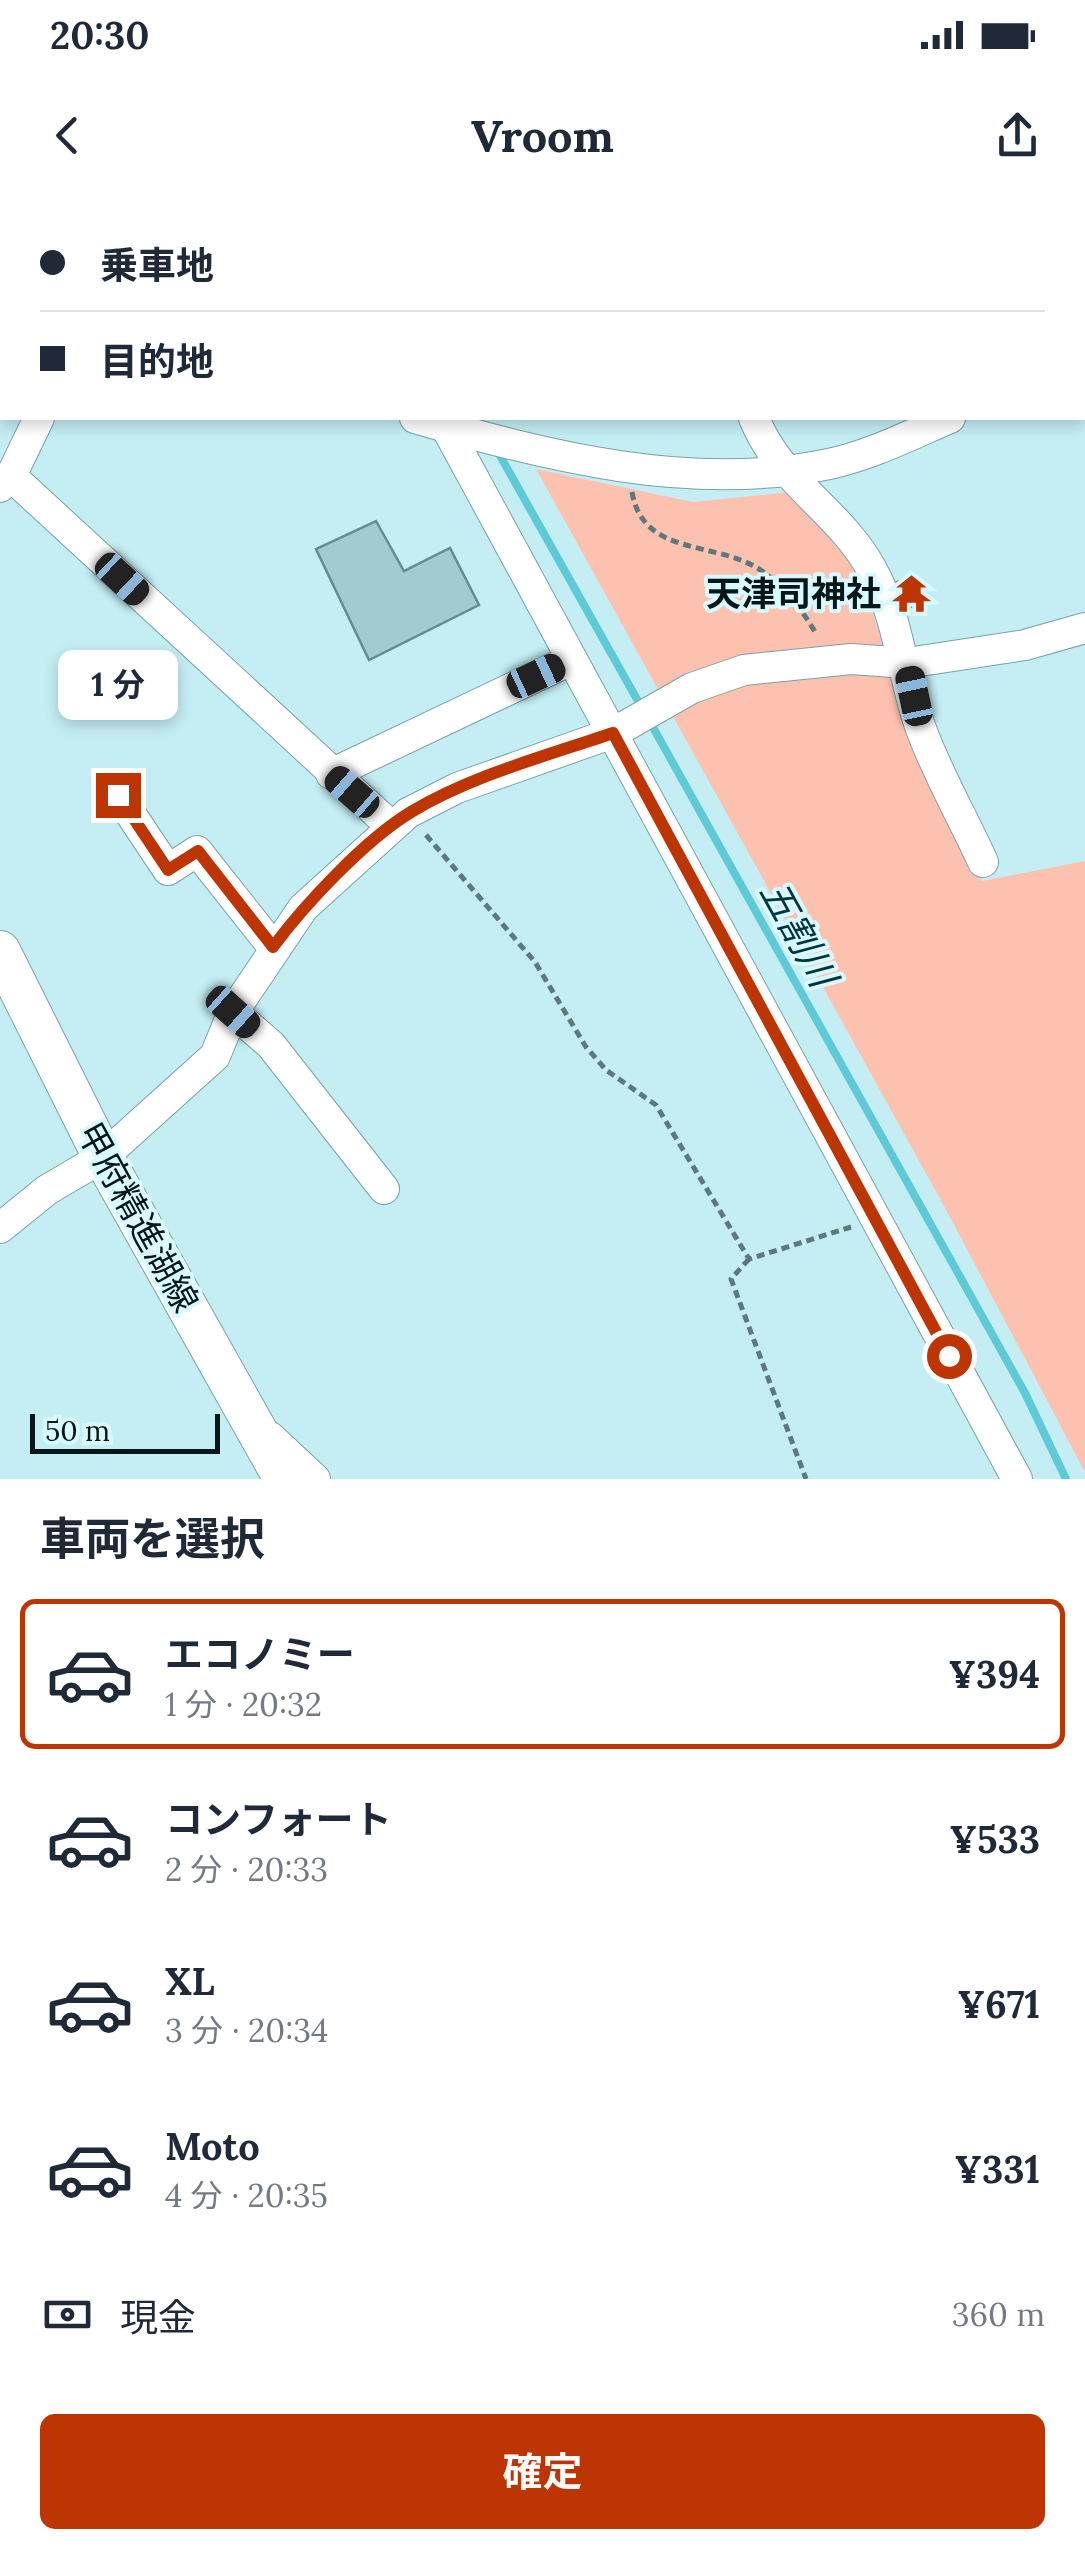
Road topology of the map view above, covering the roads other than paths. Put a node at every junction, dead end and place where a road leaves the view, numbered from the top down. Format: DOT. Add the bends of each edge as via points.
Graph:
graph roads {
  1 [pos="38,420"];
  2 [pos="425,420"];
  3 [pos="755,420"];
  4 [pos="946,420"];
  5 [pos="451,425"];
  6 [pos="782,470"];
  7 [pos="6,482"];
  8 [pos="1085,628"];
  9 [pos="570,660"];
  10 [pos="907,664"];
  11 [pos="630,723"];
  12 [pos="332,774"];
  13 [pos="118,795"];
  14 [pos="400,820"];
  15 [pos="983,862"];
  16 [pos="273,947"];
  17 [pos="0,951"];
  18 [pos="233,1012"];
  19 [pos="103,1157"];
  20 [pos="384,1189"];
  21 [pos="0,1228"];
  22 [pos="249,1418"];
  23 [pos="284,1479"];
  24 [pos="315,1479"];
  25 [pos="1017,1479"];
  1 -- 7 [label="street"];
  2 -- 5 [label="street"];
  3 -- 6 [label="street"];
  4 -- 6 [label="street" via="879,450"];
  5 -- 6 [label="street" via="628,469"];
  5 -- 9 [label="street"];
  6 -- 10 [label="street" via="870,566"];
  7 -- 12 [label="street"];
  8 -- 10 [label="street"];
  9 -- 11 [label="street"];
  9 -- 12 [label="street"];
  10 -- 11 [label="street" via="824,662 744,670 692,688"];
  10 -- 15 [label="street" via="920,728"];
  11 -- 14 [label="street" via="457,788"];
  11 -- 25 [label="street" via="874,1220"];
  12 -- 14 [label="street"];
  13 -- 16 [label="street" via="168,870 198,851"];
  14 -- 16 [label="street" via="303,908"];
  16 -- 18 [label="street"];
  17 -- 19 [label="main road, 甲府精進湖線"];
  18 -- 19 [label="street" via="214,1056"];
  18 -- 20 [label="street" via="271,1045"];
  19 -- 21 [label="street"];
  19 -- 22 [label="main road, 甲府精進湖線"];
  22 -- 23 [label="main road, 甲府精進湖線"];
  22 -- 24 [label="street"];
}
